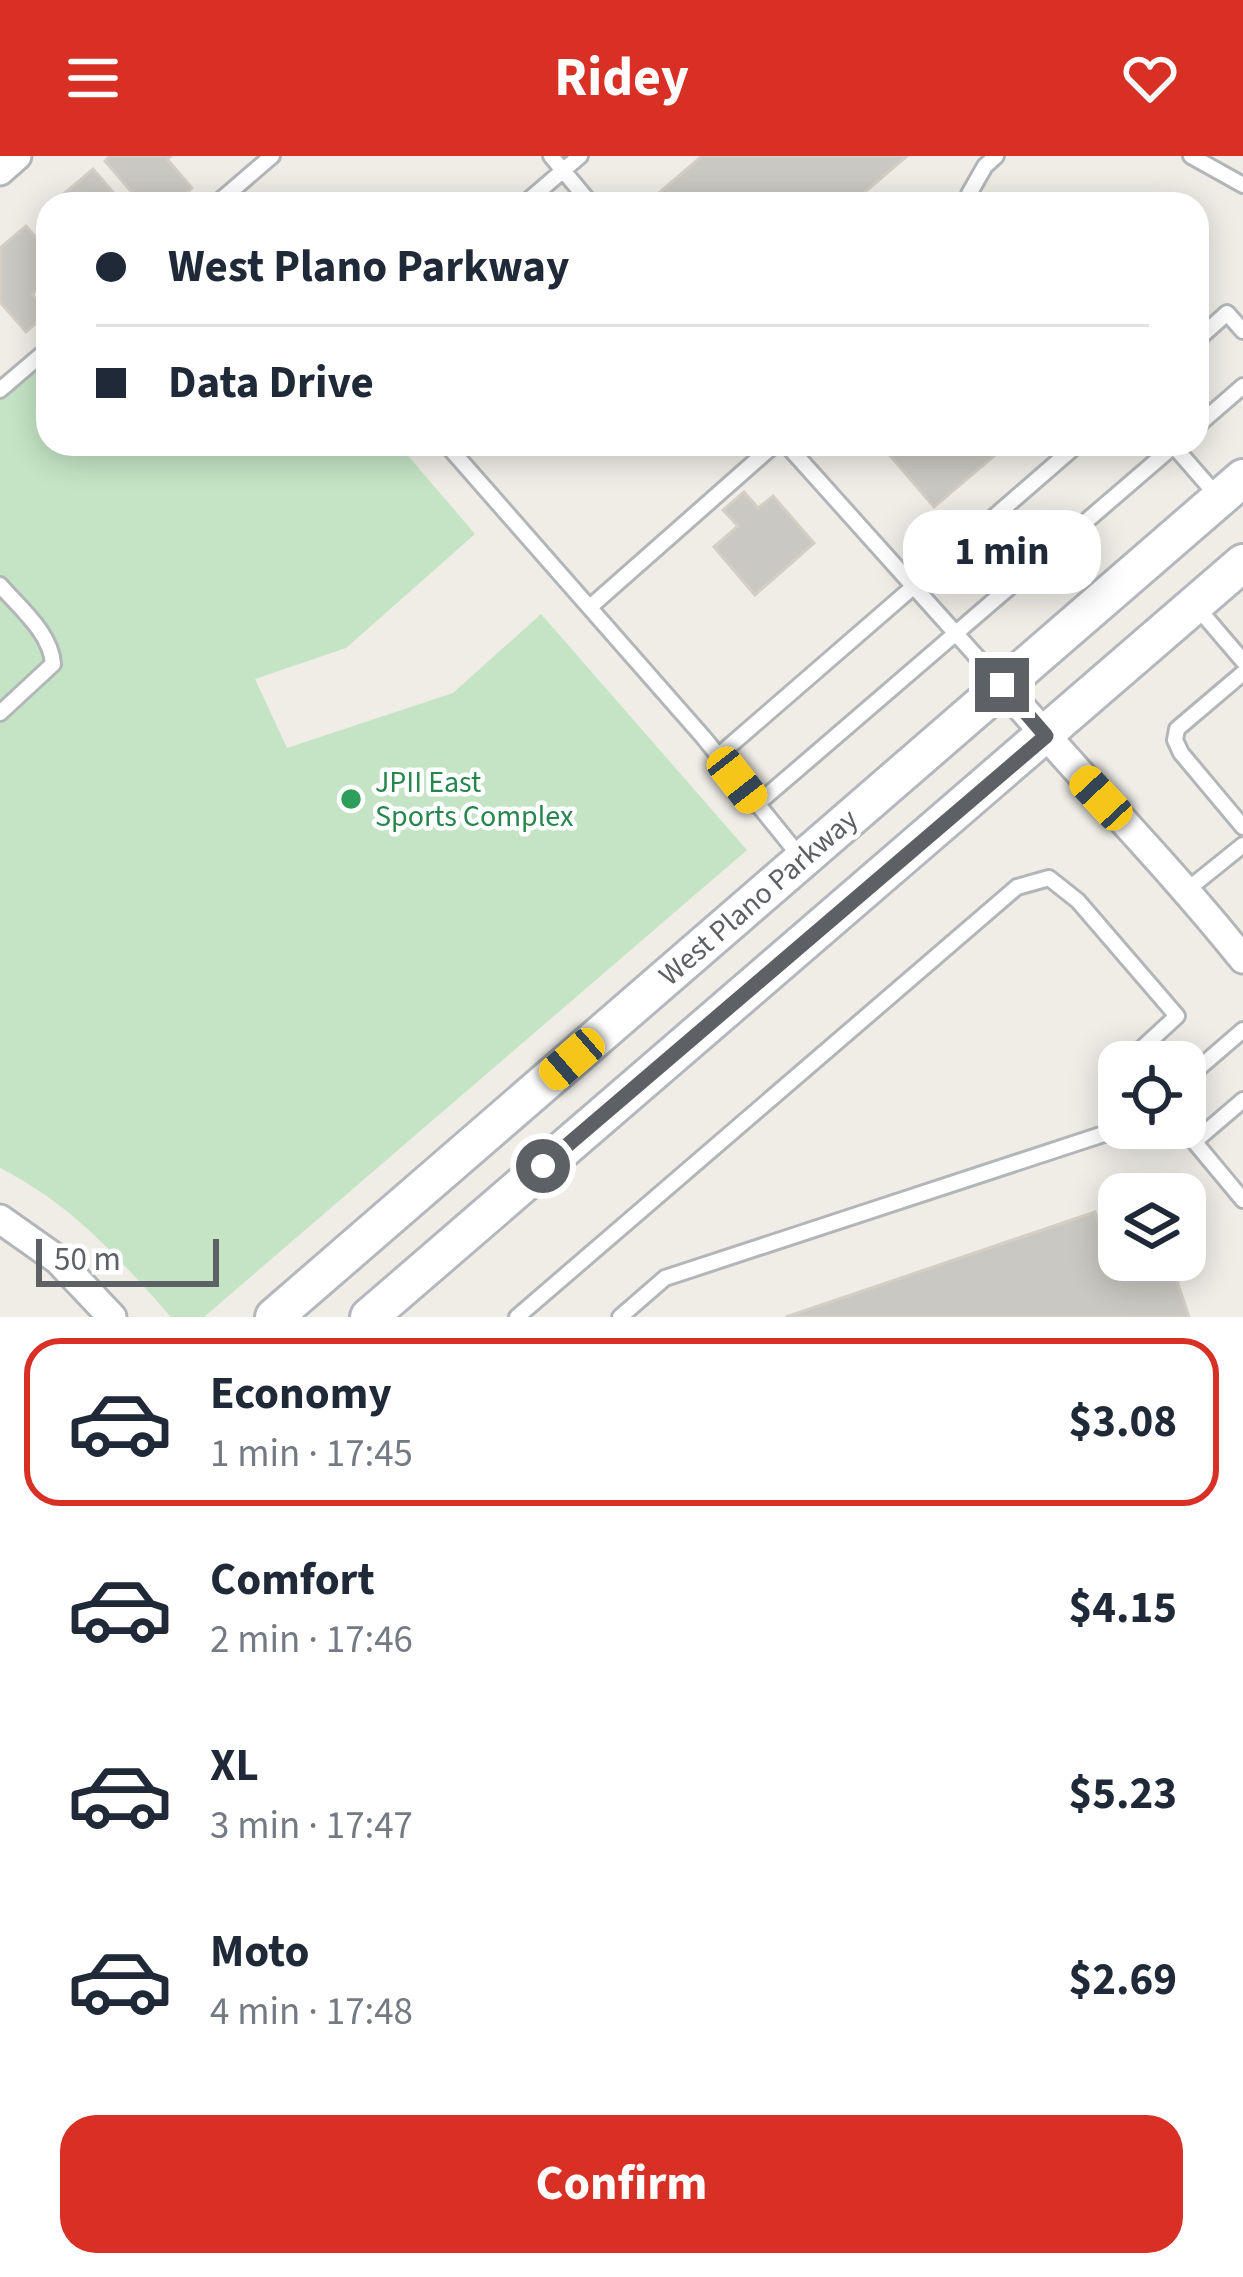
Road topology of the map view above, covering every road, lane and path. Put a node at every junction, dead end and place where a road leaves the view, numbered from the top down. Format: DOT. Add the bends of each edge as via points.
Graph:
graph roads {
  1 [pos="17,156"];
  2 [pos="272,156"];
  3 [pos="551,156"];
  4 [pos="580,156"];
  5 [pos="996,156"];
  6 [pos="1191,156"];
  7 [pos="564,170"];
  8 [pos="0,171"];
  9 [pos="1243,184"];
  10 [pos="230,192"];
  11 [pos="538,192"];
  12 [pos="581,192"];
  13 [pos="970,192"];
  14 [pos="1209,329"];
  15 [pos="1243,331"];
  16 [pos="36,359"];
  17 [pos="1243,386"];
  18 [pos="0,390"];
  19 [pos="1209,416"];
  20 [pos="457,456"];
  21 [pos="761,456"];
  22 [pos="797,456"];
  23 [pos="1064,456"];
  24 [pos="1161,456"];
  25 [pos="1189,456"];
  26 [pos="1231,488"];
  27 [pos="1243,563"];
  28 [pos="0,585"];
  29 [pos="914,586"];
  30 [pos="1195,604"];
  31 [pos="590,607"];
  32 [pos="958,634"];
  33 [pos="1243,661"];
  34 [pos="1243,673"];
  35 [pos="1002,685"];
  36 [pos="0,713"];
  37 [pos="1046,736"];
  38 [pos="718,756"];
  39 [pos="757,805"];
  40 [pos="1243,827"];
  41 [pos="1243,845"];
  42 [pos="802,859"];
  43 [pos="1187,890"];
  44 [pos="1243,959"];
  45 [pos="1243,1030"];
  46 [pos="1150,1041"];
  47 [pos="572,1059"];
  48 [pos="1206,1062"];
  49 [pos="1243,1100"];
  50 [pos="612,1106"];
  51 [pos="1206,1132"];
  52 [pos="1098,1136"];
  53 [pos="1200,1149"];
  54 [pos="1243,1200"];
  55 [pos="0,1219"];
  56 [pos="112,1317"];
  57 [pos="274,1317"];
  58 [pos="369,1317"];
  59 [pos="518,1317"];
  60 [pos="620,1317"];
  1 -- 8 [label="street"];
  2 -- 10 [label="lane"];
  3 -- 7 [label="lane"];
  4 -- 7 [label="lane"];
  5 -- 13 [label="lane"];
  6 -- 9 [label="lane"];
  7 -- 11 [label="lane"];
  7 -- 12 [label="lane"];
  14 -- 15 [label="lane" via="1227,313"];
  16 -- 18 [label="lane"];
  17 -- 19 [label="lane"];
  20 -- 31 [label="lane"];
  21 -- 31 [label="lane"];
  22 -- 29 [label="lane"];
  23 -- 29 [label="lane"];
  24 -- 32 [label="lane"];
  25 -- 26 [label="lane"];
  26 -- 35 [label="main road, West Plano Parkway"];
  27 -- 30 [label="main road"];
  28 -- 36 [label="lane" via="45,638 53,664"];
  29 -- 32 [label="lane"];
  29 -- 38 [label="lane"];
  30 -- 33 [label="lane"];
  30 -- 37 [label="main road"];
  31 -- 38 [label="lane"];
  32 -- 35 [label="lane"];
  32 -- 39 [label="lane"];
  34 -- 40 [label="lane" via="1174,740"];
  35 -- 37 [label="street"];
  35 -- 42 [label="main road, West Plano Parkway"];
  37 -- 43 [label="street"];
  37 -- 50 [label="main road"];
  38 -- 39 [label="lane"];
  39 -- 42 [label="lane"];
  41 -- 43 [label="lane"];
  42 -- 47 [label="main road, West Plano Parkway"];
  43 -- 44 [label="street"];
  45 -- 48 [label="lane"];
  46 -- 59 [label="lane" via="1177,1016 1078,901 1049,878 1018,887"];
  47 -- 50 [label="main road"];
  47 -- 57 [label="main road, West Plano Parkway"];
  49 -- 51 [label="lane"];
  50 -- 58 [label="main road"];
  52 -- 60 [label="lane" via="665,1278"];
  53 -- 54 [label="lane"];
  55 -- 56 [label="street" via="58,1260"];
}
